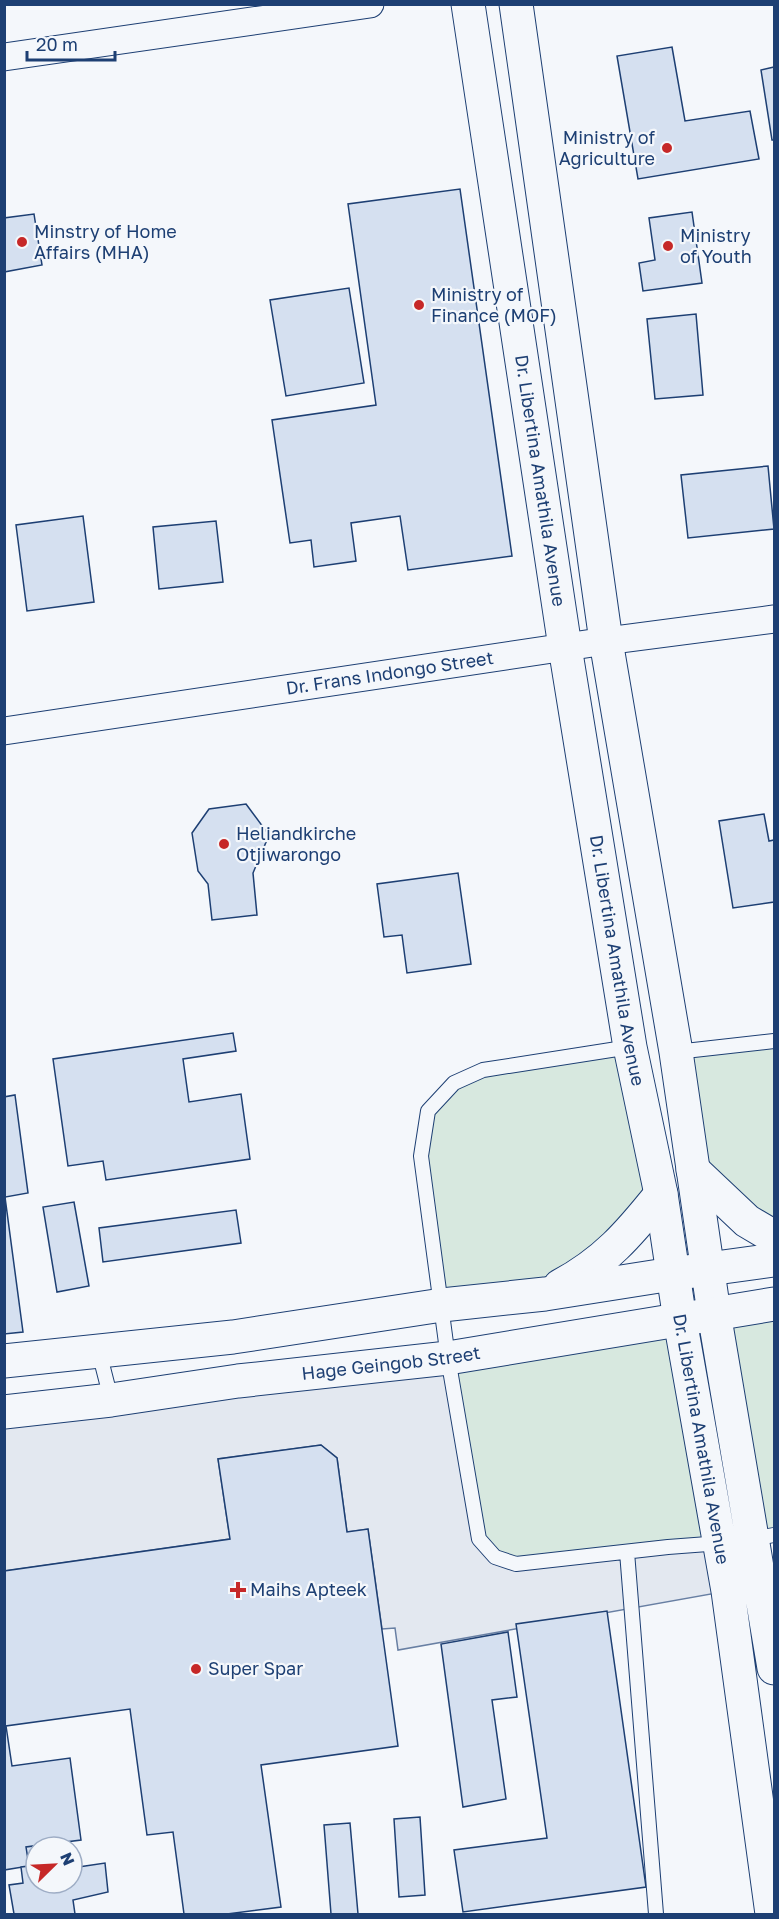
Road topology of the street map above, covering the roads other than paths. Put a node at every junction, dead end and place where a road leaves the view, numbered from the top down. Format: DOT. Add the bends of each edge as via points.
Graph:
graph roads {
  1 [pos="370,4"];
  2 [pos="468,4"];
  3 [pos="516,4"];
  4 [pos="4,57"];
  5 [pos="774,619"];
  6 [pos="606,641"];
  7 [pos="565,647"];
  8 [pos="4,731"];
  9 [pos="774,1041"];
  10 [pos="630,1047"];
  11 [pos="676,1052"];
  12 [pos="693,1170"];
  13 [pos="661,1194"];
  14 [pos="774,1238"];
  15 [pos="774,1260"];
  16 [pos="708,1269"];
  17 [pos="672,1274"];
  18 [pos="545,1294"];
  19 [pos="774,1304"];
  20 [pos="442,1305"];
  21 [pos="714,1313"];
  22 [pos="680,1320"];
  23 [pos="233,1337"];
  24 [pos="99,1352"];
  25 [pos="448,1358"];
  26 [pos="4,1361"];
  27 [pos="238,1381"];
  28 [pos="111,1400"];
  29 [pos="4,1412"];
  30 [pos="744,1540"];
  31 [pos="627,1552"];
  32 [pos="774,1668"];
  33 [pos="656,1914"];
  34 [pos="772,1914"];
  1 -- 4 [label="street"];
  2 -- 7 [label="main road, Dr. Libertina Amathila Avenue"];
  3 -- 6 [label="main road, Dr. Libertina Amathila Avenue"];
  5 -- 6 [label="street, Dr. Frans Indongo Street"];
  6 -- 7 [label="street, Dr. Frans Indongo Street"];
  6 -- 11 [label="main road, Dr. Libertina Amathila Avenue"];
  7 -- 8 [label="street, Dr. Frans Indongo Street"];
  7 -- 10 [label="main road, Dr. Libertina Amathila Avenue"];
  9 -- 11 [label="lane"];
  10 -- 13 [label="main road, Dr. Libertina Amathila Avenue"];
  10 -- 20 [label="lane" via="483,1070 454,1083 428,1112 421,1156"];
  11 -- 12 [label="main road, Dr. Libertina Amathila Avenue"];
  12 -- 14 [label="main road" via="747,1221"];
  12 -- 16 [label="main road, Dr. Libertina Amathila Avenue"];
  13 -- 17 [label="main road, Dr. Libertina Amathila Avenue"];
  13 -- 18 [label="main road" via="614,1249 579,1276"];
  15 -- 16 [label="main road"];
  16 -- 17 [label="main road"];
  16 -- 21 [label="main road, Dr. Libertina Amathila Avenue"];
  17 -- 18 [label="main road"];
  17 -- 22 [label="main road, Dr. Libertina Amathila Avenue"];
  18 -- 20 [label="main road"];
  19 -- 21 [label="main road, Hage Geingob Street"];
  20 -- 23 [label="main road"];
  20 -- 25 [label="lane"];
  21 -- 22 [label="main road, Hage Geingob Street"];
  21 -- 30 [label="main road, Dr. Libertina Amathila Avenue"];
  22 -- 25 [label="main road, Hage Geingob Street"];
  22 -- 30 [label="main road, Dr. Libertina Amathila Avenue"];
  23 -- 24 [label="main road"];
  23 -- 27 [label="main road"];
  24 -- 26 [label="main road"];
  24 -- 28 [label="lane"];
  25 -- 27 [label="main road, Hage Geingob Street"];
  25 -- 31 [label="lane" via="479,1539 495,1557 516,1564"];
  27 -- 28 [label="main road, Hage Geingob Street"];
  28 -- 29 [label="main road, Hage Geingob Street"];
  30 -- 31 [label="lane"];
  30 -- 32 [label="main road, Dr. Libertina Amathila Avenue"];
  30 -- 34 [label="main road, Dr. Libertina Amathila Avenue" via="729,1602"];
  31 -- 33 [label="lane"];
}
